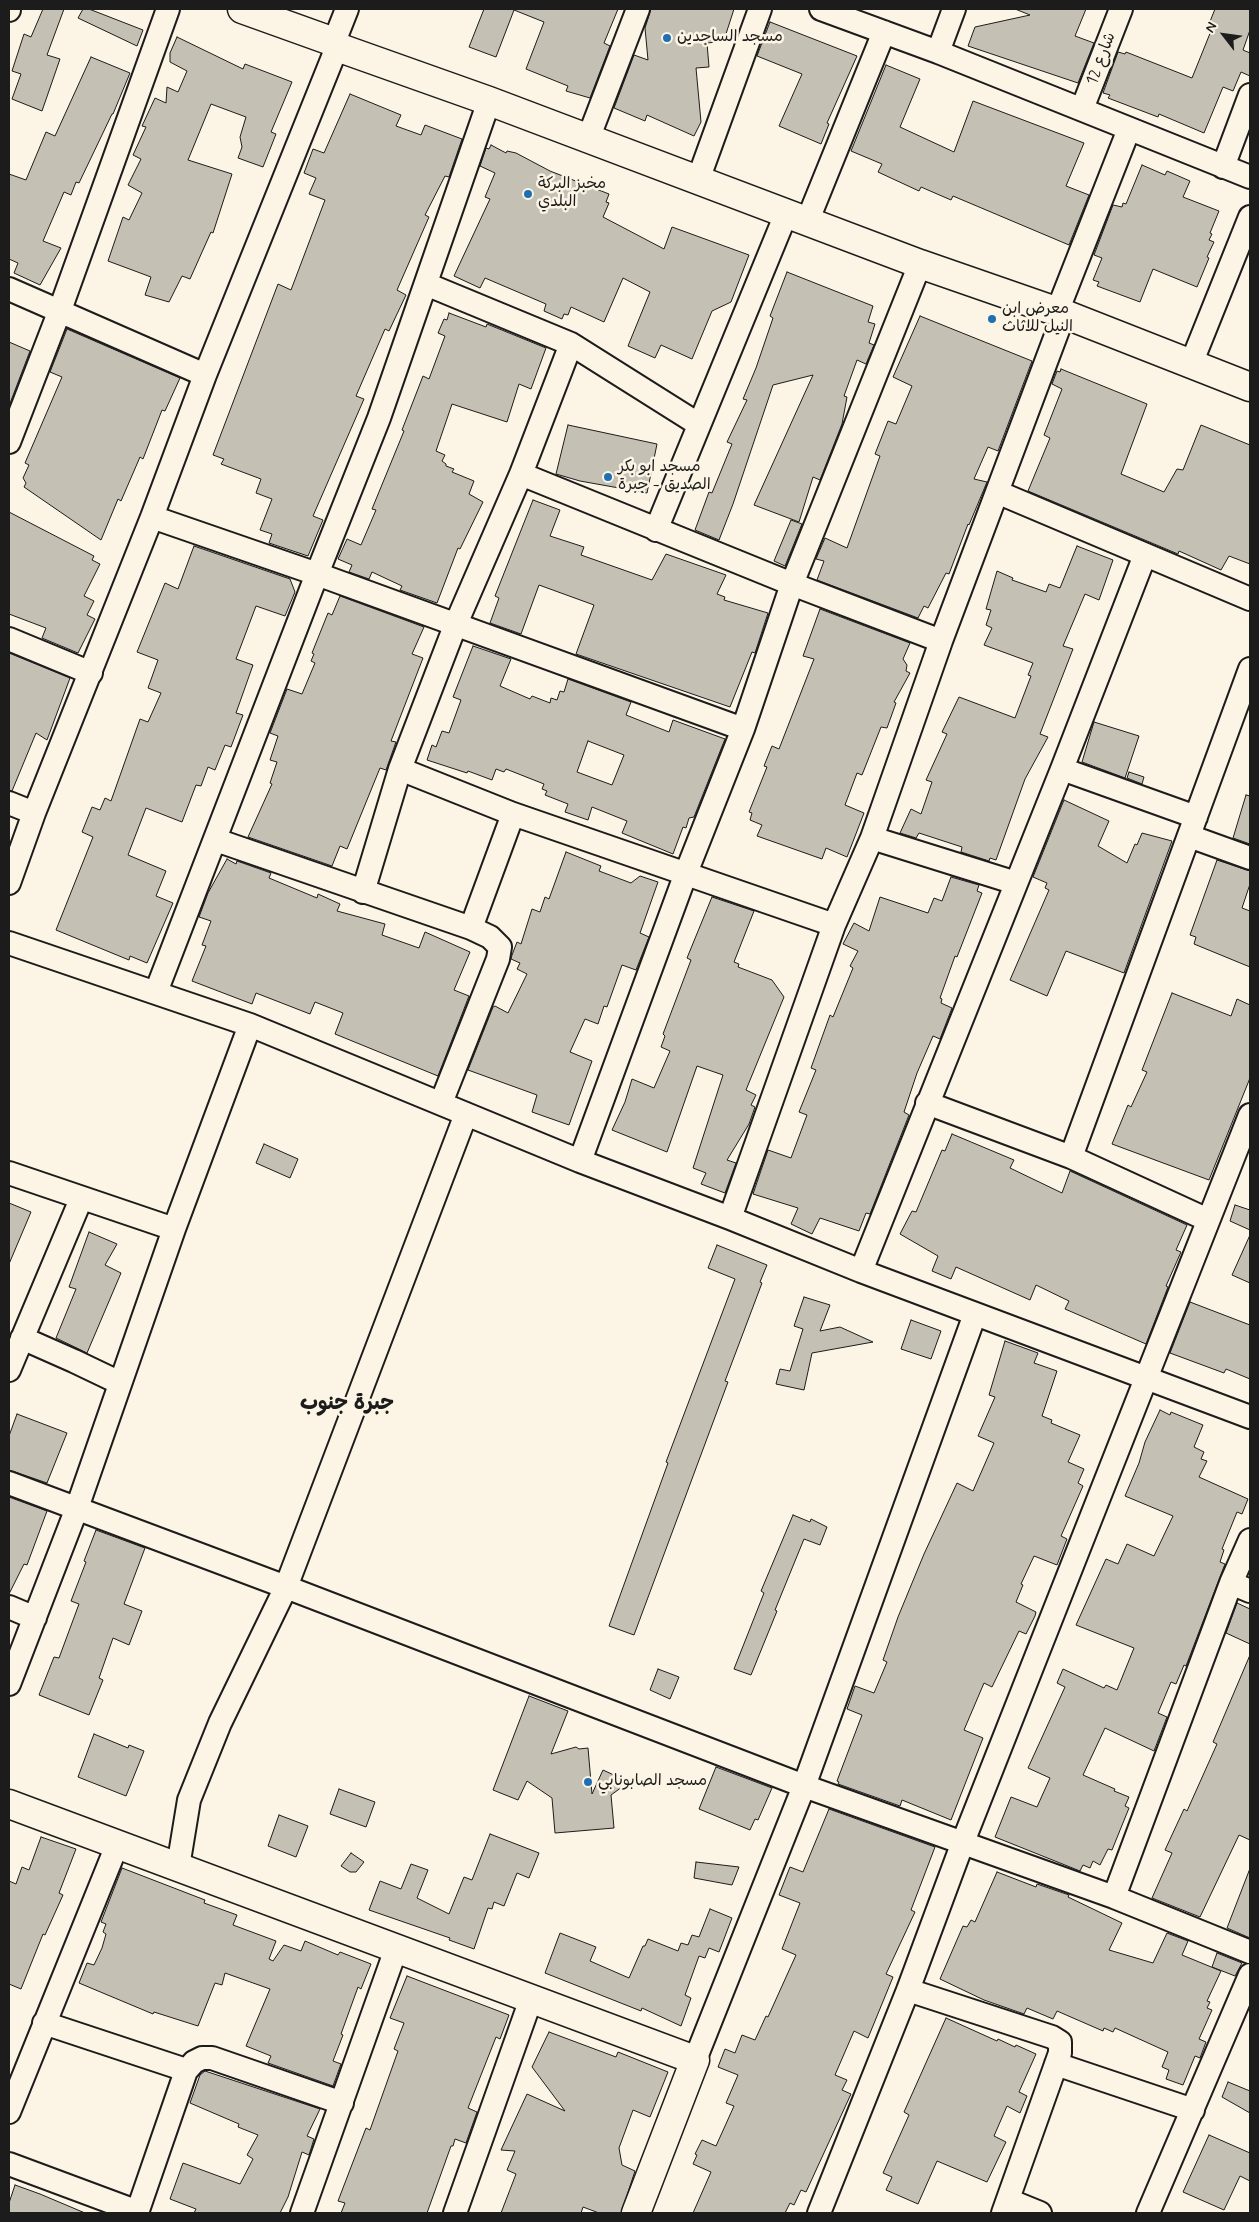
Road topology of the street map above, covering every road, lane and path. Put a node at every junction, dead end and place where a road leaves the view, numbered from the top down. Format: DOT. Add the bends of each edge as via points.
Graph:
graph roads {
  1 [pos="168,9"];
  2 [pos="242,9"];
  3 [pos="347,9"];
  4 [pos="638,9"];
  5 [pos="760,9"];
  6 [pos="821,9"];
  7 [pos="954,9"];
  8 [pos="1121,9"];
  9 [pos="884,32"];
  10 [pos="336,45"];
  11 [pos="938,52"];
  12 [pos="1250,95"];
  13 [pos="489,100"];
  14 [pos="1082,109"];
  15 [pos="1129,129"];
  16 [pos="588,139"];
  17 [pos="1223,167"];
  18 [pos="1250,177"];
  19 [pos="698,180"];
  20 [pos="1250,217"];
  21 [pos="796,218"];
  22 [pos="920,264"];
  23 [pos="426,284"];
  24 [pos="9,289"];
  25 [pos="60,310"];
  26 [pos="1060,313"];
  27 [pos="571,344"];
  28 [pos="1191,364"];
  29 [pos="205,375"];
  30 [pos="1250,387"];
  31 [pos="698,424"];
  32 [pos="9,442"];
  33 [pos="521,474"];
  34 [pos="996,492"];
  35 [pos="152,517"];
  36 [pos="656,530"];
  37 [pos="1144,555"];
  38 [pos="316,574"];
  39 [pos="792,584"];
  40 [pos="1250,599"];
  41 [pos="455,626"];
  42 [pos="9,639"];
  43 [pos="941,641"];
  44 [pos="1250,669"];
  45 [pos="91,673"];
  46 [pos="743,729"];
  47 [pos="400,769"];
  48 [pos="1062,769"];
  49 [pos="9,803"];
  50 [pos="34,813"];
  51 [pos="513,814"];
  52 [pos="1192,826"];
  53 [pos="872,838"];
  54 [pos="216,840"];
  55 [pos="1250,858"];
  56 [pos="686,873"];
  57 [pos="9,883"];
  58 [pos="1016,883"];
  59 [pos="363,892"];
  60 [pos="834,925"];
  61 [pos="471,928"];
  62 [pos="9,943"];
  63 [pos="156,992"];
  64 [pos="250,1025"];
  65 [pos="441,1103"];
  66 [pos="927,1103"];
  67 [pos="466,1114"];
  68 [pos="1250,1115"];
  69 [pos="1071,1157"];
  70 [pos="580,1162"];
  71 [pos="9,1173"];
  72 [pos="81,1198"];
  73 [pos="730,1218"];
  74 [pos="1208,1220"];
  75 [pos="174,1229"];
  76 [pos="861,1271"];
  77 [pos="975,1314"];
  78 [pos="22,1338"];
  79 [pos="9,1370"];
  80 [pos="1146,1377"];
  81 [pos="120,1384"];
  82 [pos="1250,1417"];
  83 [pos="9,1483"];
  84 [pos="77,1508"];
  85 [pos="1250,1540"];
  86 [pos="286,1586"];
  87 [pos="1240,1587"];
  88 [pos="9,1607"];
  89 [pos="35,1618"];
  90 [pos="9,1684"];
  91 [pos="804,1786"];
  92 [pos="9,1804"];
  93 [pos="963,1842"];
  94 [pos="117,1845"];
  95 [pos="178,1867"];
  96 [pos="1114,1897"];
  97 [pos="396,1949"];
  98 [pos="1250,1952"];
  99 [pos="1250,1976"];
  100 [pos="908,1990"];
  101 [pos="531,1999"];
  102 [pos="44,2023"];
  103 [pos="695,2060"];
  104 [pos="1056,2064"];
  105 [pos="186,2070"];
  106 [pos="342,2102"];
  107 [pos="1193,2110"];
  108 [pos="9,2112"];
  109 [pos="9,2164"];
  110 [pos="1006,2207"];
  111 [pos="137,2213"];
  112 [pos="302,2213"];
  113 [pos="455,2213"];
  114 [pos="636,2213"];
  115 [pos="819,2213"];
  116 [pos="1040,2213"];
  117 [pos="1148,2213"];
  1 -- 25 [label="street"];
  2 -- 10 [label="street"];
  3 -- 10 [label="street"];
  4 -- 16 [label="street"];
  5 -- 19 [label="street"];
  6 -- 9 [label="street"];
  7 -- 11 [label="street"];
  8 -- 14 [label="street, شارع 12"];
  9 -- 11 [label="street"];
  9 -- 21 [label="street"];
  10 -- 13 [label="street"];
  10 -- 29 [label="street"];
  11 -- 14 [label="street"];
  12 -- 17 [label="street"];
  13 -- 16 [label="street"];
  13 -- 23 [label="street"];
  14 -- 15 [label="street"];
  15 -- 17 [label="street"];
  15 -- 26 [label="street"];
  16 -- 19 [label="street"];
  17 -- 18 [label="street"];
  19 -- 21 [label="street"];
  20 -- 28 [label="street"];
  21 -- 22 [label="street"];
  21 -- 31 [label="street"];
  22 -- 26 [label="street"];
  22 -- 39 [label="street"];
  23 -- 27 [label="street"];
  23 -- 38 [label="street" via="379,418"];
  24 -- 25 [label="street"];
  25 -- 29 [label="street"];
  25 -- 32 [label="street"];
  26 -- 28 [label="street"];
  26 -- 34 [label="street"];
  27 -- 31 [label="street"];
  27 -- 33 [label="street"];
  28 -- 30 [label="street"];
  29 -- 35 [label="street"];
  31 -- 36 [label="street"];
  33 -- 36 [label="street"];
  33 -- 41 [label="street"];
  34 -- 37 [label="street"];
  34 -- 43 [label="street"];
  35 -- 38 [label="street"];
  35 -- 45 [label="street"];
  36 -- 39 [label="street"];
  37 -- 40 [label="street"];
  37 -- 48 [label="street"];
  38 -- 41 [label="street"];
  38 -- 54 [label="street"];
  39 -- 43 [label="street"];
  39 -- 46 [label="street"];
  41 -- 46 [label="street"];
  41 -- 47 [label="street"];
  42 -- 45 [label="street"];
  43 -- 53 [label="street"];
  44 -- 52 [label="street"];
  45 -- 50 [label="street"];
  46 -- 56 [label="street"];
  47 -- 51 [label="street"];
  47 -- 59 [label="street"];
  48 -- 52 [label="street"];
  48 -- 58 [label="street"];
  49 -- 50 [label="street"];
  50 -- 57 [label="street"];
  51 -- 56 [label="street"];
  51 -- 61 [label="street"];
  52 -- 55 [label="street"];
  52 -- 69 [label="street"];
  53 -- 58 [label="street"];
  53 -- 60 [label="street"];
  54 -- 59 [label="street"];
  54 -- 63 [label="street"];
  56 -- 60 [label="street"];
  56 -- 70 [label="street"];
  58 -- 66 [label="street"];
  59 -- 61 [label="street"];
  60 -- 73 [label="street"];
  61 -- 65 [label="street" via="490,937 500,947 498,960"];
  62 -- 63 [label="street"];
  63 -- 64 [label="street"];
  64 -- 65 [label="street"];
  64 -- 75 [label="street"];
  65 -- 67 [label="street"];
  66 -- 69 [label="street"];
  66 -- 76 [label="street"];
  67 -- 70 [label="street"];
  67 -- 86 [label="street"];
  68 -- 74 [label="street"];
  69 -- 74 [label="street"];
  70 -- 73 [label="street"];
  71 -- 72 [label="street"];
  72 -- 75 [label="street"];
  72 -- 78 [label="street"];
  73 -- 76 [label="street"];
  74 -- 80 [label="street"];
  75 -- 81 [label="street"];
  76 -- 77 [label="street"];
  77 -- 80 [label="street"];
  77 -- 91 [label="street"];
  78 -- 79 [label="street"];
  78 -- 81 [label="street"];
  80 -- 82 [label="street"];
  80 -- 93 [label="street"];
  81 -- 84 [label="street"];
  83 -- 84 [label="street"];
  84 -- 86 [label="street"];
  84 -- 89 [label="street"];
  85 -- 87 [label="street"];
  86 -- 91 [label="street"];
  86 -- 95 [label="street" via="220,1724 189,1800"];
  87 -- 96 [label="street"];
  88 -- 89 [label="street"];
  89 -- 90 [label="street"];
  91 -- 93 [label="street"];
  91 -- 103 [label="street"];
  92 -- 94 [label="street"];
  93 -- 96 [label="street"];
  93 -- 100 [label="street"];
  94 -- 95 [label="street"];
  94 -- 102 [label="street"];
  95 -- 97 [label="street"];
  96 -- 98 [label="street"];
  97 -- 101 [label="street"];
  97 -- 106 [label="street"];
  99 -- 107 [label="street"];
  100 -- 104 [label="street" via="1052,2037 1060,2042"];
  100 -- 115 [label="street"];
  101 -- 103 [label="street"];
  101 -- 113 [label="street"];
  102 -- 105 [label="street"];
  102 -- 108 [label="street"];
  103 -- 114 [label="street"];
  104 -- 107 [label="street"];
  104 -- 110 [label="street"];
  105 -- 106 [label="street" via="202,2058 212,2058"];
  105 -- 111 [label="street"];
  106 -- 112 [label="street"];
  107 -- 117 [label="street"];
  109 -- 111 [label="street"];
  110 -- 116 [label="street"];
}
